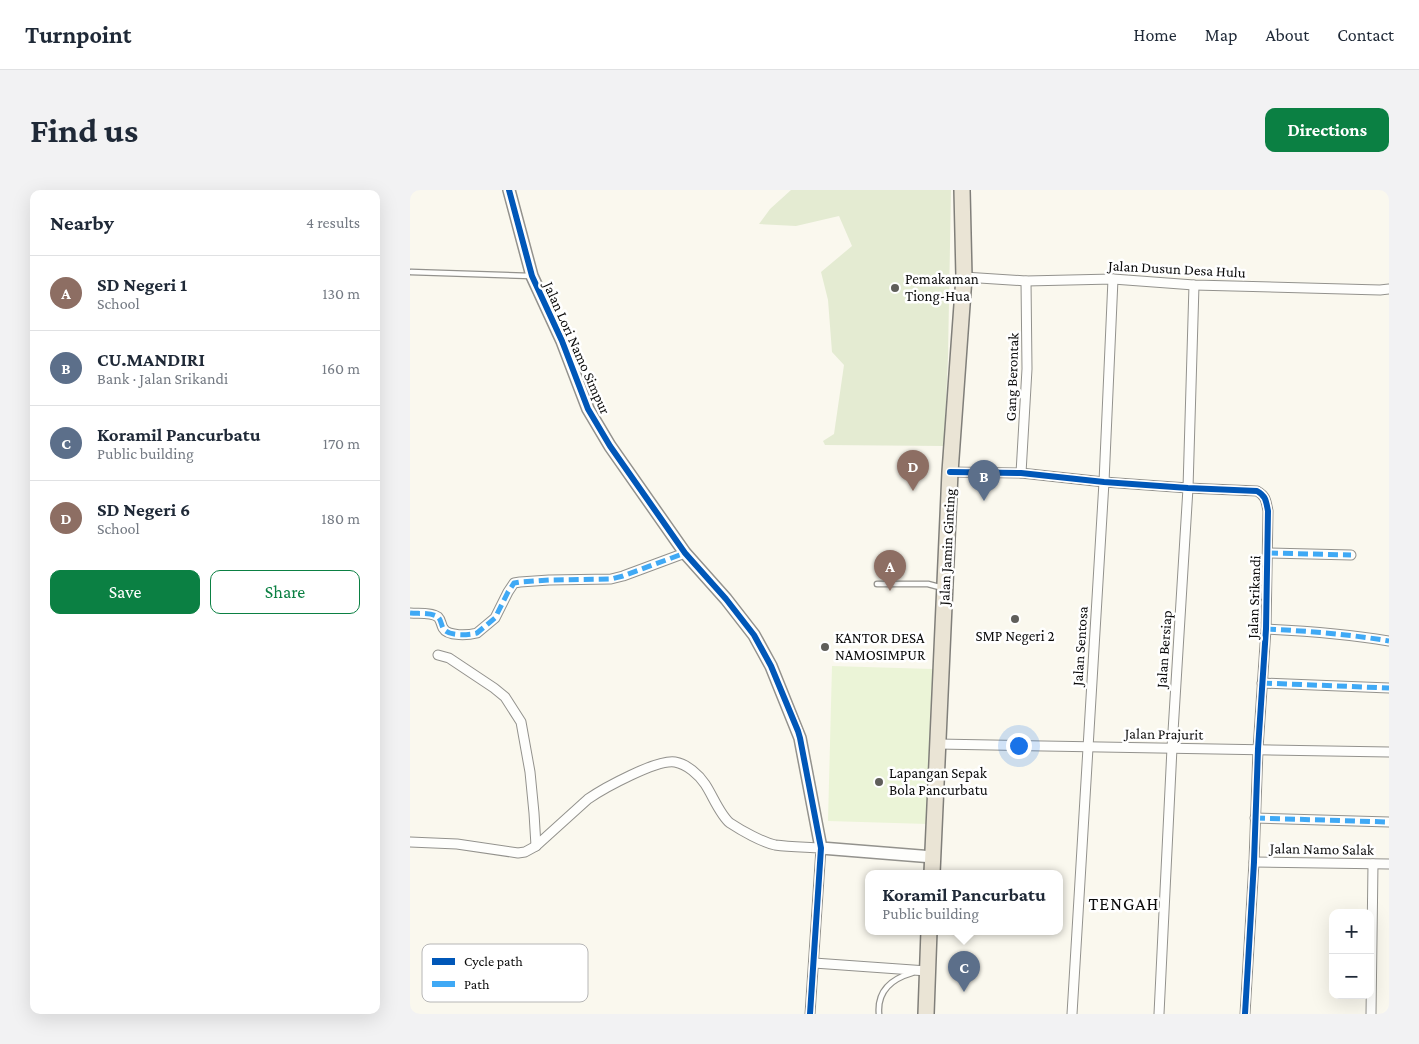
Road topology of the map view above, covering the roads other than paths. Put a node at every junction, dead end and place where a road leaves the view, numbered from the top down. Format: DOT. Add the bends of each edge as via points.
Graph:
graph roads {
  1 [pos="509,190"];
  2 [pos="962,190"];
  3 [pos="411,272"];
  4 [pos="532,276"];
  5 [pos="964,277"];
  6 [pos="1113,280"];
  7 [pos="1026,282"];
  8 [pos="1194,285"];
  9 [pos="1389,289"];
  10 [pos="950,472"];
  11 [pos="1021,473"];
  12 [pos="1104,482"];
  13 [pos="1188,488"];
  14 [pos="685,553"];
  15 [pos="1268,553"];
  16 [pos="1351,555"];
  17 [pos="877,584"];
  18 [pos="945,588"];
  19 [pos="410,613"];
  20 [pos="1266,629"];
  21 [pos="1389,641"];
  22 [pos="438,655"];
  23 [pos="1262,683"];
  24 [pos="1389,688"];
  25 [pos="938,744"];
  26 [pos="1088,746"];
  27 [pos="1172,748"];
  28 [pos="1258,749"];
  29 [pos="1389,752"];
  30 [pos="1255,818"];
  31 [pos="1389,822"];
  32 [pos="410,842"];
  33 [pos="536,846"];
  34 [pos="821,848"];
  35 [pos="933,858"];
  36 [pos="1254,862"];
  37 [pos="1373,864"];
  38 [pos="1389,864"];
  39 [pos="932,870"];
  40 [pos="928,935"];
  41 [pos="814,963"];
  42 [pos="924,970"];
  43 [pos="810,1014"];
  44 [pos="879,1014"];
  45 [pos="926,1014"];
  46 [pos="1072,1014"];
  47 [pos="1159,1014"];
  48 [pos="1245,1014"];
  49 [pos="1371,1014"];
  1 -- 4 [label="street, Jalan Lori Namo Simpur"];
  2 -- 5 [label="highway, Jalan Jamin Ginting"];
  3 -- 4 [label="lane"];
  4 -- 14 [label="street, Jalan Lori Namo Simpur" via="588,409"];
  5 -- 7 [label="street, Jalan Dusun Desa Hulu"];
  5 -- 10 [label="highway, Jalan Jamin Ginting"];
  6 -- 7 [label="street, Jalan Dusun Desa Hulu"];
  6 -- 8 [label="street, Jalan Dusun Desa Hulu"];
  6 -- 12 [label="street, Jalan Sentosa"];
  7 -- 11 [label="street, Gang Berontak" via="1027,369"];
  8 -- 9 [label="street, Jalan Dusun Desa Hulu"];
  8 -- 13 [label="street, Jalan Bersiap"];
  10 -- 11 [label="street, Jalan Srikandi"];
  10 -- 18 [label="highway, Jalan Jamin Ginting"];
  11 -- 12 [label="street, Jalan Srikandi"];
  12 -- 13 [label="street, Jalan Srikandi"];
  12 -- 26 [label="street, Jalan Sentosa"];
  13 -- 15 [label="street, Jalan Srikandi" via="1263,494 1268,511"];
  13 -- 27 [label="street, Jalan Bersiap"];
  14 -- 19 [label="street" via="623,576 517,582 512,585 492,621 474,634 448,632 437,617"];
  14 -- 34 [label="street, Jalan Lori Namo Simpur" via="754,634 771,666 800,738"];
  15 -- 16 [label="street"];
  15 -- 20 [label="street, Jalan Srikandi"];
  17 -- 18 [label="lane" via="928,584"];
  18 -- 25 [label="highway, Jalan Jamin Ginting"];
  20 -- 21 [label="street"];
  20 -- 23 [label="street, Jalan Srikandi"];
  22 -- 33 [label="street" via="449,658 494,688 521,722 530,772"];
  23 -- 24 [label="street"];
  23 -- 28 [label="street, Jalan Srikandi"];
  25 -- 26 [label="street, Jalan Prajurit"];
  25 -- 35 [label="highway, Jalan Jamin Ginting"];
  26 -- 27 [label="street, Jalan Prajurit"];
  26 -- 46 [label="street, Jalan Sentosa"];
  27 -- 28 [label="street, Jalan Prajurit"];
  27 -- 47 [label="street, Jalan Bersiap"];
  28 -- 29 [label="street, Jalan Prajurit"];
  28 -- 30 [label="street, Jalan Srikandi"];
  30 -- 31 [label="street"];
  30 -- 36 [label="street, Jalan Srikandi"];
  32 -- 33 [label="street" via="457,844 522,853"];
  33 -- 34 [label="street" via="596,794 667,762 676,762 701,778 726,819 736,826 775,845"];
  34 -- 35 [label="street"];
  34 -- 41 [label="street"];
  35 -- 39 [label="highway, Jalan Jamin Ginting"];
  36 -- 37 [label="street, Jalan Namo Salak"];
  36 -- 48 [label="street, Jalan Srikandi"];
  37 -- 38 [label="street, Jalan Namo Salak"];
  37 -- 49 [label="street"];
  40 -- 42 [label="highway"];
  41 -- 42 [label="street"];
  41 -- 43 [label="street"];
  42 -- 44 [label="lane" via="893,981 881,995"];
  42 -- 45 [label="highway"];
}
